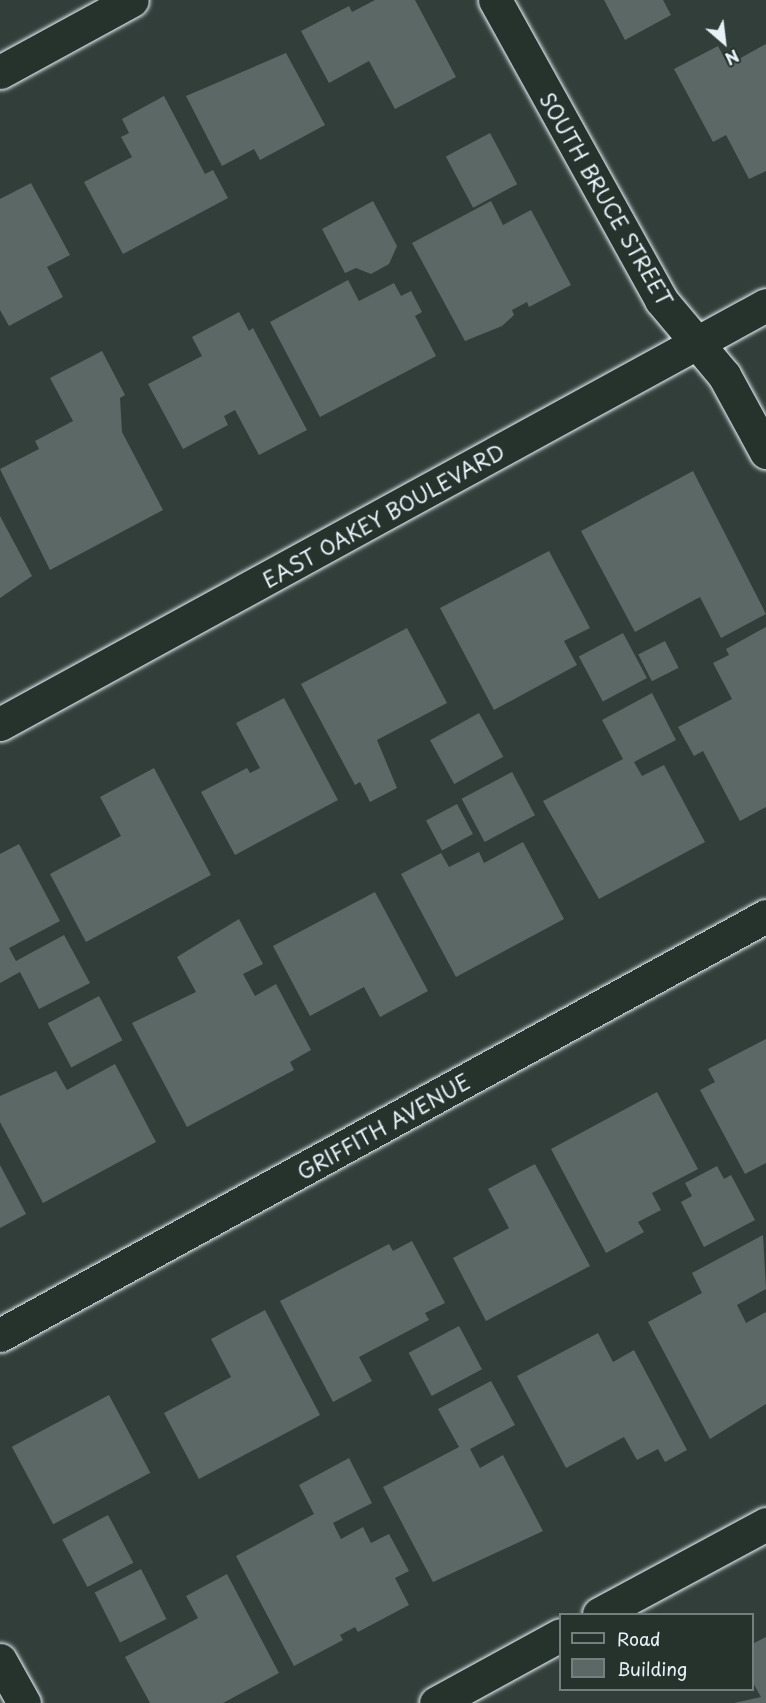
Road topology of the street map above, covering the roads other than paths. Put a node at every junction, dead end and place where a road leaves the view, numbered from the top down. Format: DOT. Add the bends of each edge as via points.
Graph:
graph roads {
  1 [pos="132,0"];
  2 [pos="495,0"];
  3 [pos="0,72"];
  4 [pos="766,305"];
  5 [pos="696,344"];
  6 [pos="766,452"];
  7 [pos="0,724"];
  8 [pos="766,916"];
  9 [pos="0,1335"];
  10 [pos="766,1524"];
  11 [pos="601,1613"];
  12 [pos="559,1636"];
  13 [pos="0,1660"];
  14 [pos="24,1703"];
  15 [pos="436,1703"];
  1 -- 3 [label="street"];
  2 -- 5 [label="street, SOUTH BRUCE STREET" via="661,300"];
  4 -- 5 [label="street, EAST OAKEY BOULEVARD"];
  5 -- 6 [label="street, SOUTH BRUCE STREET" via="724,375"];
  5 -- 7 [label="street, EAST OAKEY BOULEVARD"];
  8 -- 9 [label="street, GRIFFITH AVENUE"];
  10 -- 11 [label="street"];
  12 -- 15 [label="street"];
  13 -- 14 [label="street"];
}
